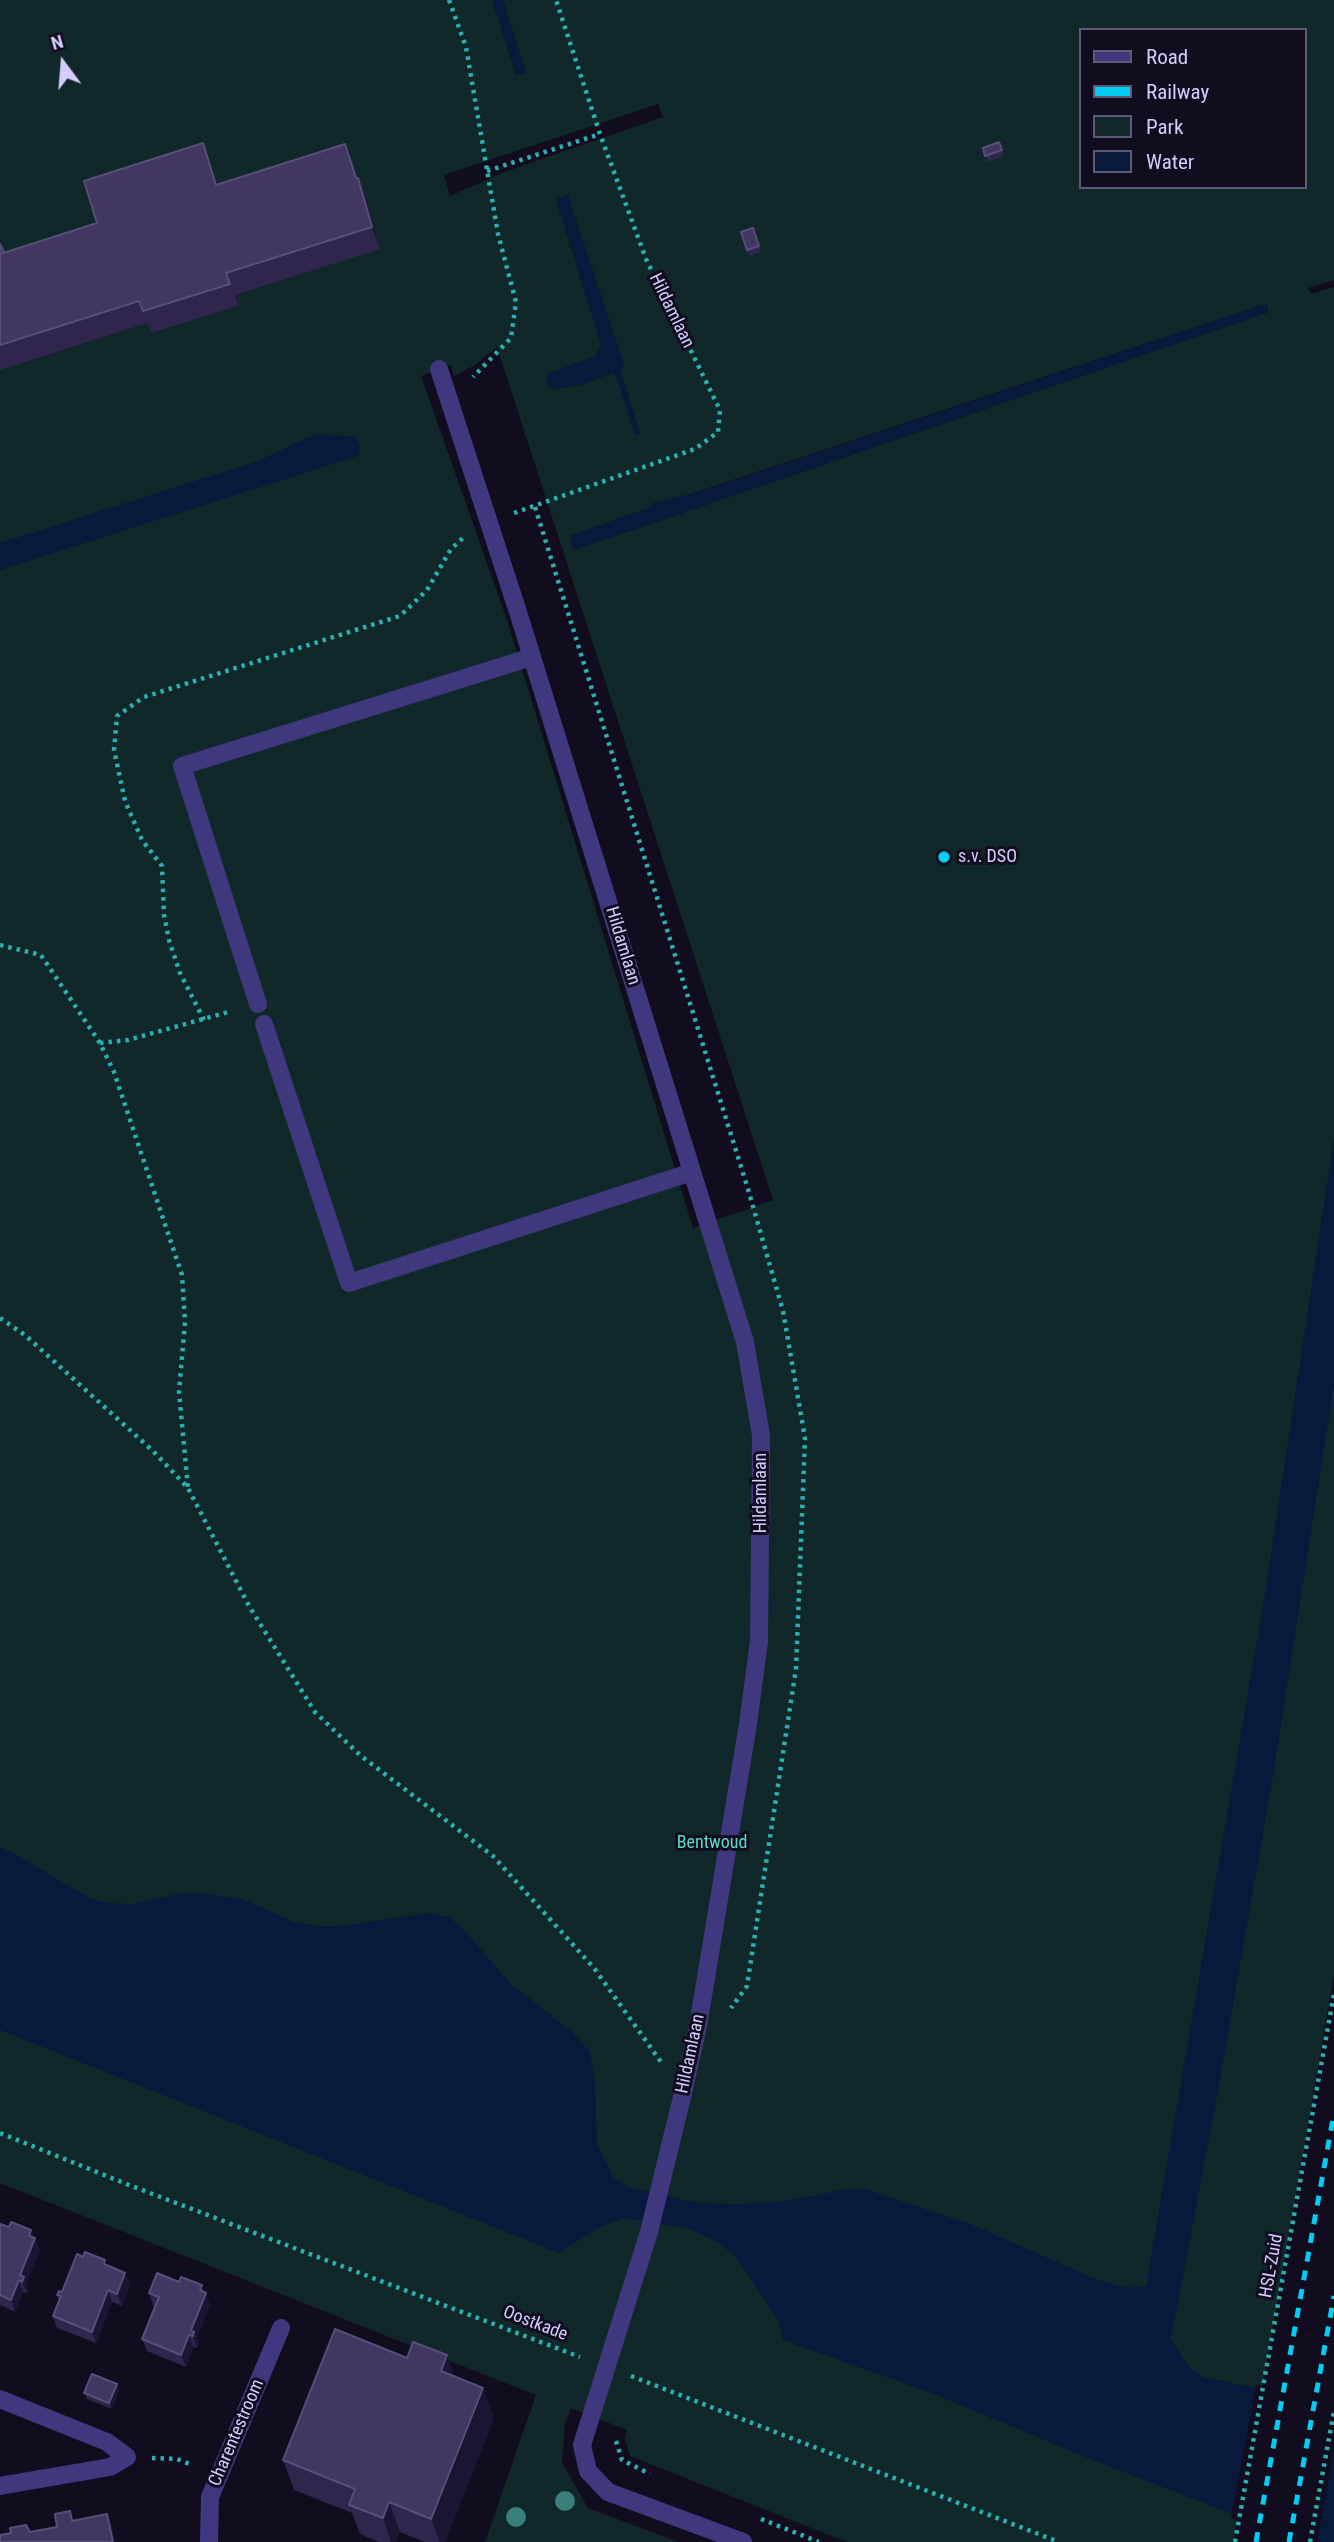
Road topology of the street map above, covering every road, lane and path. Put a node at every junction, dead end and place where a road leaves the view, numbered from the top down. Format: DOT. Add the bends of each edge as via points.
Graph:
graph roads {
  1 [pos="449,0"];
  2 [pos="556,0"];
  3 [pos="600,134"];
  4 [pos="487,171"];
  5 [pos="439,369"];
  6 [pos="475,386"];
  7 [pos="510,500"];
  8 [pos="535,507"];
  9 [pos="514,513"];
  10 [pos="532,657"];
  11 [pos="0,945"];
  12 [pos="258,1004"];
  13 [pos="264,1024"];
  14 [pos="100,1043"];
  15 [pos="692,1172"];
  16 [pos="0,1318"];
  17 [pos="188,1488"];
  18 [pos="1334,1993"];
  19 [pos="683,2093"];
  20 [pos="0,2133"];
  21 [pos="281,2328"];
  22 [pos="608,2367"];
  23 [pos="633,2376"];
  24 [pos="629,2389"];
  25 [pos="0,2399"];
  26 [pos="1334,2411"];
  27 [pos="618,2433"];
  28 [pos="127,2457"];
  29 [pos="219,2476"];
  30 [pos="654,2476"];
  31 [pos="0,2486"];
  32 [pos="760,2518"];
  33 [pos="209,2542"];
  34 [pos="743,2542"];
  35 [pos="819,2542"];
  36 [pos="1059,2542"];
  37 [pos="1235,2542"];
  38 [pos="1310,2542"];
  1 -- 4 [label="path" via="466,47"];
  2 -- 3 [label="path, Hildamlaan"];
  3 -- 4 [label="path"];
  3 -- 8 [label="path, Hildamlaan" via="646,259 720,410 718,432 695,449"];
  4 -- 6 [label="path" via="516,302 511,338 472,375"];
  5 -- 10 [label="street, Hildamlaan"];
  7 -- 9 [label="path"];
  10 -- 12 [label="street" via="182,766"];
  10 -- 15 [label="street, Hildamlaan"];
  11 -- 14 [label="path" via="41,955"];
  12 -- 14 [label="path" via="128,1040"];
  13 -- 15 [label="street" via="349,1283"];
  14 -- 17 [label="path" via="114,1072 182,1275 179,1392"];
  15 -- 19 [label="street, Hildamlaan" via="745,1342 761,1435 761,1542 759,1641 748,1724"];
  16 -- 17 [label="path" via="45,1353"];
  17 -- 19 [label="path" via="249,1606 315,1712 361,1756 493,1857 594,1968"];
  18 -- 37 [label="path, HSL-Zuid"];
  19 -- 22 [label="street, Hildamlaan" via="649,2232"];
  20 -- 22 [label="path, Oostkade"];
  21 -- 29 [label="street, Charentestroom"];
  22 -- 23 [label="path, Oostkade"];
  22 -- 34 [label="street, Hildamlaan" via="582,2445 588,2471 608,2492"];
  23 -- 24 [label="path"];
  23 -- 36 [label="path, Oostkade"];
  25 -- 28 [label="street" via="107,2442"];
  26 -- 38 [label="path"];
  27 -- 30 [label="path" via="622,2460"];
  28 -- 29 [label="path" via="177,2459"];
  28 -- 31 [label="street" via="110,2467"];
  29 -- 33 [label="street, Charentestroom" via="210,2497"];
  32 -- 35 [label="path"];
}
